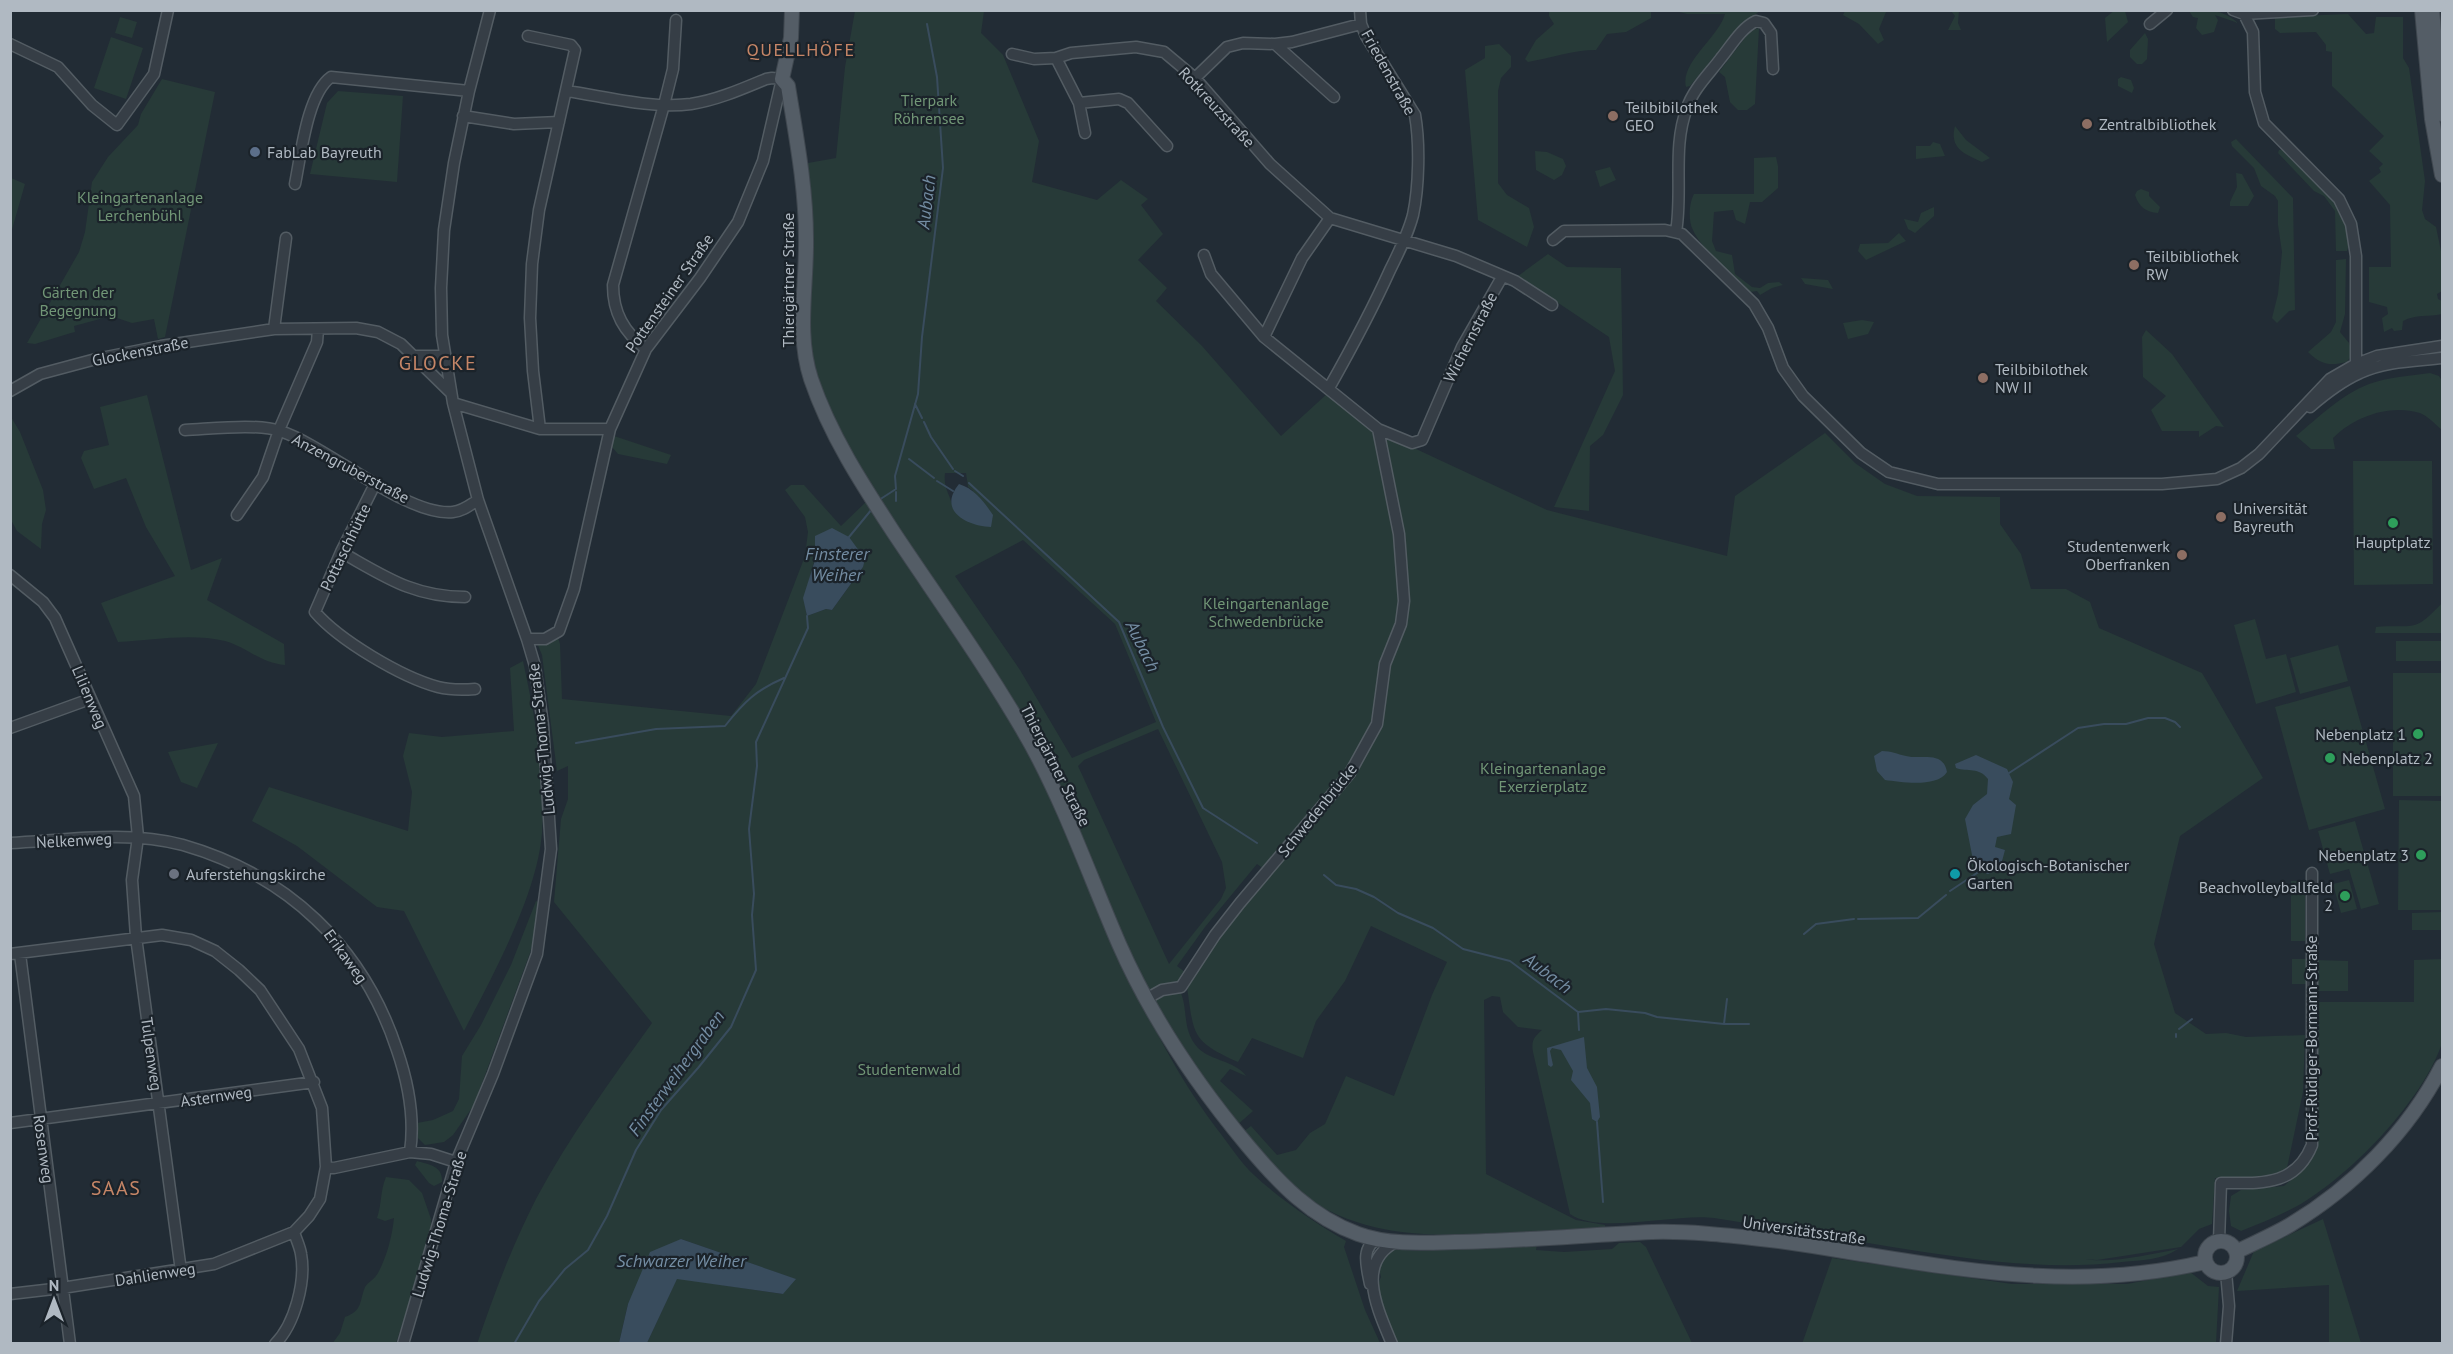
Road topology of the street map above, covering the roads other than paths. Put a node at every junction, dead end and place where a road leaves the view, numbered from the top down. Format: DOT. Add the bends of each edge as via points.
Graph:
graph roads {
  1 [pos="168,10"];
  2 [pos="490,10"];
  3 [pos="792,10"];
  4 [pos="1360,10"];
  5 [pos="2168,10"];
  6 [pos="2233,10"];
  7 [pos="2313,10"];
  8 [pos="2422,10"];
  9 [pos="2432,10"];
  10 [pos="2244,14"];
  11 [pos="676,20"];
  12 [pos="1361,24"];
  13 [pos="2150,24"];
  14 [pos="528,36"];
  15 [pos="10,44"];
  16 [pos="1275,44"];
  17 [pos="1012,54"];
  18 [pos="1056,58"];
  19 [pos="1773,69"];
  20 [pos="1195,78"];
  21 [pos="782,80"];
  22 [pos="468,91"];
  23 [pos="567,91"];
  24 [pos="1334,97"];
  25 [pos="1079,103"];
  26 [pos="664,105"];
  27 [pos="2442,114"];
  28 [pos="463,116"];
  29 [pos="559,122"];
  30 [pos="1085,133"];
  31 [pos="1167,146"];
  32 [pos="2442,175"];
  33 [pos="295,184"];
  34 [pos="1330,218"];
  35 [pos="1676,232"];
  36 [pos="286,238"];
  37 [pos="1404,240"];
  38 [pos="1553,240"];
  39 [pos="1204,255"];
  40 [pos="1502,277"];
  41 [pos="1552,305"];
  42 [pos="274,329"];
  43 [pos="318,329"];
  44 [pos="1264,337"];
  45 [pos="2355,342"];
  46 [pos="2442,346"];
  47 [pos="646,349"];
  48 [pos="445,356"];
  49 [pos="2377,356"];
  50 [pos="415,357"];
  51 [pos="2442,358"];
  52 [pos="2359,368"];
  53 [pos="1329,388"];
  54 [pos="10,391"];
  55 [pos="452,398"];
  56 [pos="540,429"];
  57 [pos="610,429"];
  58 [pos="1378,429"];
  59 [pos="185,430"];
  60 [pos="279,430"];
  61 [pos="375,484"];
  62 [pos="478,500"];
  63 [pos="237,515"];
  64 [pos="341,552"];
  65 [pos="10,575"];
  66 [pos="465,597"];
  67 [pos="527,639"];
  68 [pos="475,689"];
  69 [pos="90,699"];
  70 [pos="10,728"];
  71 [pos="138,837"];
  72 [pos="10,843"];
  73 [pos="2312,873"];
  74 [pos="136,937"];
  75 [pos="15,954"];
  76 [pos="1146,999"];
  77 [pos="2442,1066"];
  78 [pos="314,1082"];
  79 [pos="159,1104"];
  80 [pos="40,1119"];
  81 [pos="10,1123"];
  82 [pos="410,1152"];
  83 [pos="456,1162"];
  84 [pos="326,1167"];
  85 [pos="294,1232"];
  86 [pos="1356,1233"];
  87 [pos="1378,1239"];
  88 [pos="2219,1241"];
  89 [pos="1396,1242"];
  90 [pos="2236,1252"];
  91 [pos="2205,1262"];
  92 [pos="1367,1268"];
  93 [pos="182,1271"];
  94 [pos="2226,1272"];
  95 [pos="62,1288"];
  96 [pos="1372,1291"];
  97 [pos="10,1294"];
  98 [pos="70,1344"];
  99 [pos="275,1344"];
  100 [pos="403,1344"];
  101 [pos="1392,1344"];
  102 [pos="2226,1344"];
  1 -- 15 [label="street" via="154,74 117,125 92,105 58,67"];
  2 -- 22 [label="street, Ludwig-Thoma-Straße"];
  3 -- 21 [label="main road, Pottensteiner Straße"];
  4 -- 12 [label="street, Friedenstraße"];
  5 -- 13 [label="street"];
  6 -- 10 [label="street"];
  7 -- 10 [label="street"];
  8 -- 32 [label="main road"];
  9 -- 27 [label="main road"];
  10 -- 45 [label="street" via="2253,32 2255,92 2264,123 2334,193 2351,224 2356,256"];
  11 -- 26 [label="street" via="673,69"];
  12 -- 16 [label="street"];
  12 -- 37 [label="street, Friedenstraße" via="1415,115 1416,193"];
  14 -- 23 [label="street" via="574,47"];
  16 -- 20 [label="street" via="1227,47"];
  16 -- 24 [label="street"];
  17 -- 18 [label="street"];
  18 -- 20 [label="street, Rotkreuzstraße" via="1136,47 1164,52"];
  18 -- 25 [label="street"];
  19 -- 35 [label="street" via="1771,33 1764,23 1756,21 1741,33 1694,93 1680,131 1680,211"];
  20 -- 34 [label="street, Rotkreuzstraße" via="1270,164"];
  21 -- 26 [label="street" via="766,79 690,104"];
  21 -- 47 [label="street, Pottensteiner Straße" via="763,161 738,222"];
  21 -- 76 [label="main road, Thiergärtner Straße" via="788,86 804,200 803,333 805,359 817,394 841,449 1030,743"];
  22 -- 28 [label="street, Ludwig-Thoma-Straße"];
  22 -- 33 [label="street" via="332,77 323,83 312,106"];
  23 -- 26 [label="street"];
  23 -- 29 [label="street"];
  25 -- 30 [label="street"];
  25 -- 31 [label="street" via="1119,99 1128,103"];
  26 -- 47 [label="street" via="613,285 625,331"];
  28 -- 29 [label="street" via="514,124"];
  28 -- 48 [label="street, Ludwig-Thoma-Straße" via="444,230 441,288"];
  29 -- 56 [label="street" via="539,210 532,264 532,371"];
  34 -- 37 [label="street, Rotkreuzstraße"];
  34 -- 44 [label="street" via="1302,258"];
  35 -- 38 [label="street" via="1564,231"];
  35 -- 52 [label="street" via="1754,304 1783,368 1803,396 1861,453 1888,472 1938,484 2191,482 2217,478 2241,468"];
  36 -- 42 [label="street"];
  37 -- 40 [label="street" via="1456,256"];
  37 -- 53 [label="street, Friedenstraße" via="1370,315"];
  39 -- 44 [label="street" via="1211,274"];
  40 -- 41 [label="street, Wichernstraße"];
  40 -- 58 [label="street, Wichernstraße" via="1462,347 1422,440 1412,443"];
  42 -- 43 [label="street, Glockenstraße"];
  42 -- 54 [label="street, Glockenstraße" via="96,358 40,374"];
  43 -- 50 [label="street, Glockenstraße" via="378,332"];
  43 -- 60 [label="street" via="317,342"];
  44 -- 53 [label="street"];
  45 -- 49 [label="street"];
  45 -- 52 [label="street"];
  46 -- 49 [label="street"];
  47 -- 57 [label="street, Pottensteiner Straße"];
  48 -- 50 [label="street"];
  48 -- 55 [label="street, Ludwig-Thoma-Straße"];
  49 -- 52 [label="street"];
  50 -- 55 [label="street, Glockenstraße"];
  51 -- 52 [label="street"];
  53 -- 58 [label="street"];
  55 -- 56 [label="street"];
  55 -- 62 [label="street, Ludwig-Thoma-Straße"];
  56 -- 57 [label="street"];
  57 -- 67 [label="street, Pottensteiner Straße" via="568,611 555,635"];
  58 -- 76 [label="street, Schwedenbrücke" via="1399,534 1404,601 1401,624 1385,664 1379,714 1370,740 1350,774 1215,935 1181,987 1162,990"];
  59 -- 60 [label="street, Anzengruberstraße"];
  60 -- 61 [label="street, Anzengruberstraße" via="303,440"];
  60 -- 63 [label="street" via="263,477"];
  61 -- 62 [label="street, Anzengruberstraße" via="435,510 465,509"];
  61 -- 64 [label="street, Pottaschhütte"];
  62 -- 67 [label="street, Ludwig-Thoma-Straße"];
  64 -- 66 [label="street" via="404,588 433,596"];
  64 -- 68 [label="street, Pottaschhütte" via="315,612 343,636 411,677 437,687"];
  65 -- 69 [label="street, Lilienweg" via="43,602 55,618"];
  67 -- 83 [label="street, Ludwig-Thoma-Straße" via="543,725 550,849 537,954"];
  69 -- 70 [label="street"];
  69 -- 71 [label="street, Lilienweg" via="134,796"];
  71 -- 72 [label="street, Nelkenweg"];
  71 -- 74 [label="street, Tulpenweg" via="132,880"];
  71 -- 82 [label="street, Erikaweg" via="182,845 233,863 274,885 336,938 371,990 389,1027 409,1093"];
  73 -- 88 [label="street, Prof.-Rüdiger-Bormann-Straße" via="2312,1145 2306,1160 2285,1177 2222,1183"];
  74 -- 75 [label="street"];
  74 -- 78 [label="street" via="162,935 191,940 215,951 239,970 277,1013"];
  74 -- 79 [label="street, Tulpenweg"];
  75 -- 80 [label="street, Rosenweg"];
  76 -- 86 [label="main road, Thiergärtner Straße" via="1191,1071 1260,1161 1305,1206"];
  77 -- 90 [label="main road" via="2416,1111 2356,1176 2315,1209"];
  78 -- 79 [label="street, Asternweg"];
  78 -- 84 [label="street" via="322,1108"];
  79 -- 80 [label="street, Asternweg"];
  79 -- 93 [label="street, Tulpenweg"];
  80 -- 81 [label="street, Asternweg"];
  80 -- 95 [label="street, Rosenweg"];
  82 -- 83 [label="street"];
  82 -- 84 [label="street"];
  83 -- 100 [label="street, Ludwig-Thoma-Straße"];
  84 -- 85 [label="street" via="320,1199"];
  85 -- 93 [label="street, Dahlienweg" via="214,1264"];
  85 -- 99 [label="street" via="302,1257 301,1279 289,1322"];
  86 -- 87 [label="main road, Thiergärtner Straße"];
  86 -- 92 [label="street"];
  87 -- 89 [label="main road, Thiergärtner Straße"];
  87 -- 92 [label="street" via="1367,1249"];
  88 -- 90 [label="main road" via="2228,1242"];
  88 -- 91 [label="main road" via="2207,1248"];
  89 -- 91 [label="main road, Universitätsstraße" via="1660,1232 1712,1234 1785,1241 1933,1266 2055,1278 2117,1277"];
  89 -- 96 [label="street" via="1384,1248 1378,1259"];
  90 -- 94 [label="main road" via="2236,1262"];
  91 -- 94 [label="main road" via="2212,1270"];
  92 -- 96 [label="street"];
  93 -- 95 [label="street, Dahlienweg"];
  94 -- 102 [label="street"];
  95 -- 97 [label="street, Dahlienweg"];
  95 -- 98 [label="street, Rosenweg"];
  96 -- 101 [label="street"];
}
